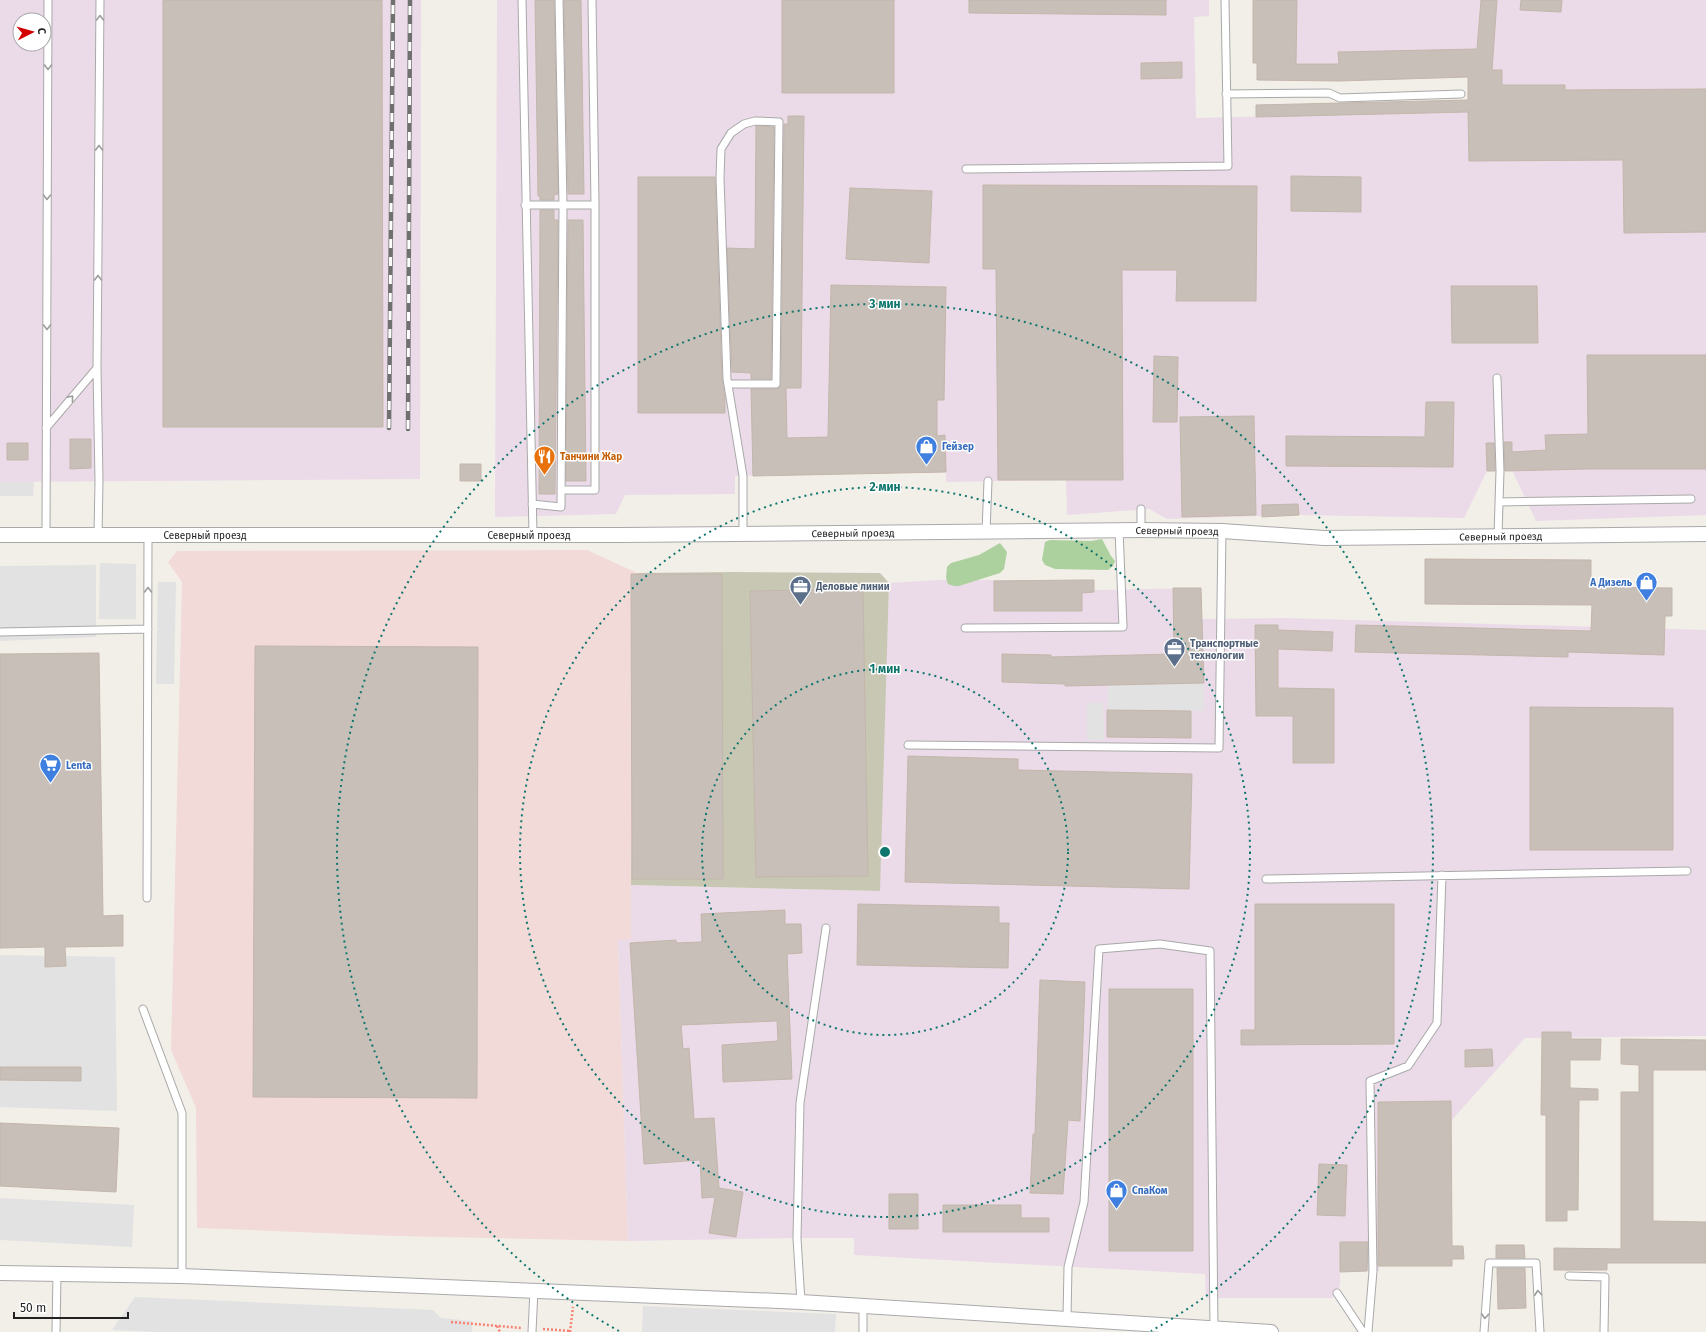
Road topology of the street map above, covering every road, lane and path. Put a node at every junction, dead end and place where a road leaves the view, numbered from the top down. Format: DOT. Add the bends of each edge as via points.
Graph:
graph roads {
  1 [pos="48,0"];
  2 [pos="100,0"];
  3 [pos="522,0"];
  4 [pos="559,0"];
  5 [pos="592,0"];
  6 [pos="1225,0"];
  7 [pos="1226,94"];
  8 [pos="1461,94"];
  9 [pos="966,170"];
  10 [pos="526,205"];
  11 [pos="563,205"];
  12 [pos="595,205"];
  13 [pos="97,368"];
  14 [pos="1497,378"];
  15 [pos="728,384"];
  16 [pos="46,428"];
  17 [pos="988,480"];
  18 [pos="561,490"];
  19 [pos="1691,499"];
  20 [pos="1499,502"];
  21 [pos="532,504"];
  22 [pos="1141,509"];
  23 [pos="1118,530"];
  24 [pos="1141,530"];
  25 [pos="1222,531"];
  26 [pos="986,532"];
  27 [pos="46,534"];
  28 [pos="743,534"];
  29 [pos="1706,534"];
  30 [pos="0,535"];
  31 [pos="98,535"];
  32 [pos="148,535"];
  33 [pos="532,535"];
  34 [pos="1498,536"];
  35 [pos="965,628"];
  36 [pos="148,630"];
  37 [pos="0,632"];
  38 [pos="908,745"];
  39 [pos="1687,871"];
  40 [pos="1442,876"];
  41 [pos="1266,878"];
  42 [pos="147,898"];
  43 [pos="826,928"];
  44 [pos="143,1009"];
  45 [pos="0,1273"];
  46 [pos="57,1274"];
  47 [pos="182,1276"];
  48 [pos="1569,1276"];
  49 [pos="534,1290"];
  50 [pos="574,1292"];
  51 [pos="1337,1293"];
  52 [pos="801,1302"];
  53 [pos="863,1306"];
  54 [pos="1068,1318"];
  55 [pos="451,1322"];
  56 [pos="497,1326"];
  57 [pos="1214,1329"];
  58 [pos="532,1330"];
  59 [pos="56,1332"];
  60 [pos="500,1332"];
  61 [pos="570,1332"];
  62 [pos="863,1332"];
  63 [pos="1271,1332"];
  64 [pos="1364,1332"];
  65 [pos="1368,1332"];
  66 [pos="1484,1332"];
  67 [pos="1540,1332"];
  68 [pos="1604,1332"];
  1 -- 16 [label="lane, one-way"];
  13 -- 2 [label="lane, one-way"];
  3 -- 10 [label="lane"];
  4 -- 11 [label="lane"];
  5 -- 12 [label="lane"];
  6 -- 7 [label="lane"];
  7 -- 8 [label="lane" via="1329,93 1340,98"];
  7 -- 9 [label="lane" via="1228,166"];
  10 -- 11 [label="lane"];
  10 -- 21 [label="lane"];
  11 -- 12 [label="lane"];
  11 -- 18 [label="lane"];
  12 -- 18 [label="lane" via="594,490"];
  16 -- 13 [label="lane, one-way"];
  13 -- 31 [label="lane"];
  14 -- 20 [label="lane"];
  15 -- 15 [label="lane" via="721,149 731,133 744,124 755,121 779,122 776,384"];
  15 -- 28 [label="lane" via="743,476"];
  16 -- 27 [label="lane"];
  17 -- 26 [label="lane"];
  18 -- 21 [label="lane" via="561,507"];
  19 -- 20 [label="lane"];
  20 -- 34 [label="lane"];
  21 -- 33 [label="lane"];
  22 -- 24 [label="lane"];
  23 -- 24 [label="street, Северный проезд"];
  23 -- 26 [label="street, Северный проезд"];
  23 -- 35 [label="lane" via="1123,628"];
  24 -- 25 [label="street, Северный проезд"];
  25 -- 34 [label="street, Северный проезд" via="1324,538"];
  25 -- 38 [label="lane" via="1219,748"];
  26 -- 28 [label="street, Северный проезд"];
  27 -- 30 [label="street, Северный проезд"];
  27 -- 31 [label="street, Северный проезд"];
  28 -- 33 [label="street, Северный проезд"];
  29 -- 34 [label="street, Северный проезд"];
  31 -- 32 [label="street, Северный проезд"];
  32 -- 33 [label="street, Северный проезд"];
  36 -- 32 [label="lane, one-way"];
  36 -- 37 [label="lane"];
  36 -- 42 [label="lane"];
  39 -- 40 [label="lane"];
  40 -- 41 [label="lane"];
  40 -- 65 [label="lane" via="1437,1023 1408,1066 1370,1081 1373,1271"];
  43 -- 52 [label="lane" via="800,1103 797,1238"];
  44 -- 47 [label="lane" via="182,1113"];
  45 -- 46 [label="street"];
  46 -- 47 [label="street"];
  46 -- 59 [label="lane"];
  47 -- 49 [label="street"];
  48 -- 68 [label="lane" via="1605,1277"];
  49 -- 50 [label="street"];
  49 -- 58 [label="lane"];
  50 -- 52 [label="street"];
  50 -- 61 [label="path"];
  51 -- 64 [label="lane"];
  52 -- 53 [label="street"];
  53 -- 54 [label="street"];
  53 -- 62 [label="lane"];
  54 -- 57 [label="street"];
  54 -- 57 [label="lane" via="1068,1267 1084,1202 1099,949 1160,944 1210,951"];
  55 -- 56 [label="path"];
  56 -- 58 [label="path"];
  56 -- 60 [label="path"];
  57 -- 63 [label="street"];
  58 -- 61 [label="path"];
  67 -- 66 [label="lane, one-way" via="1536,1263 1488,1263"];
}
